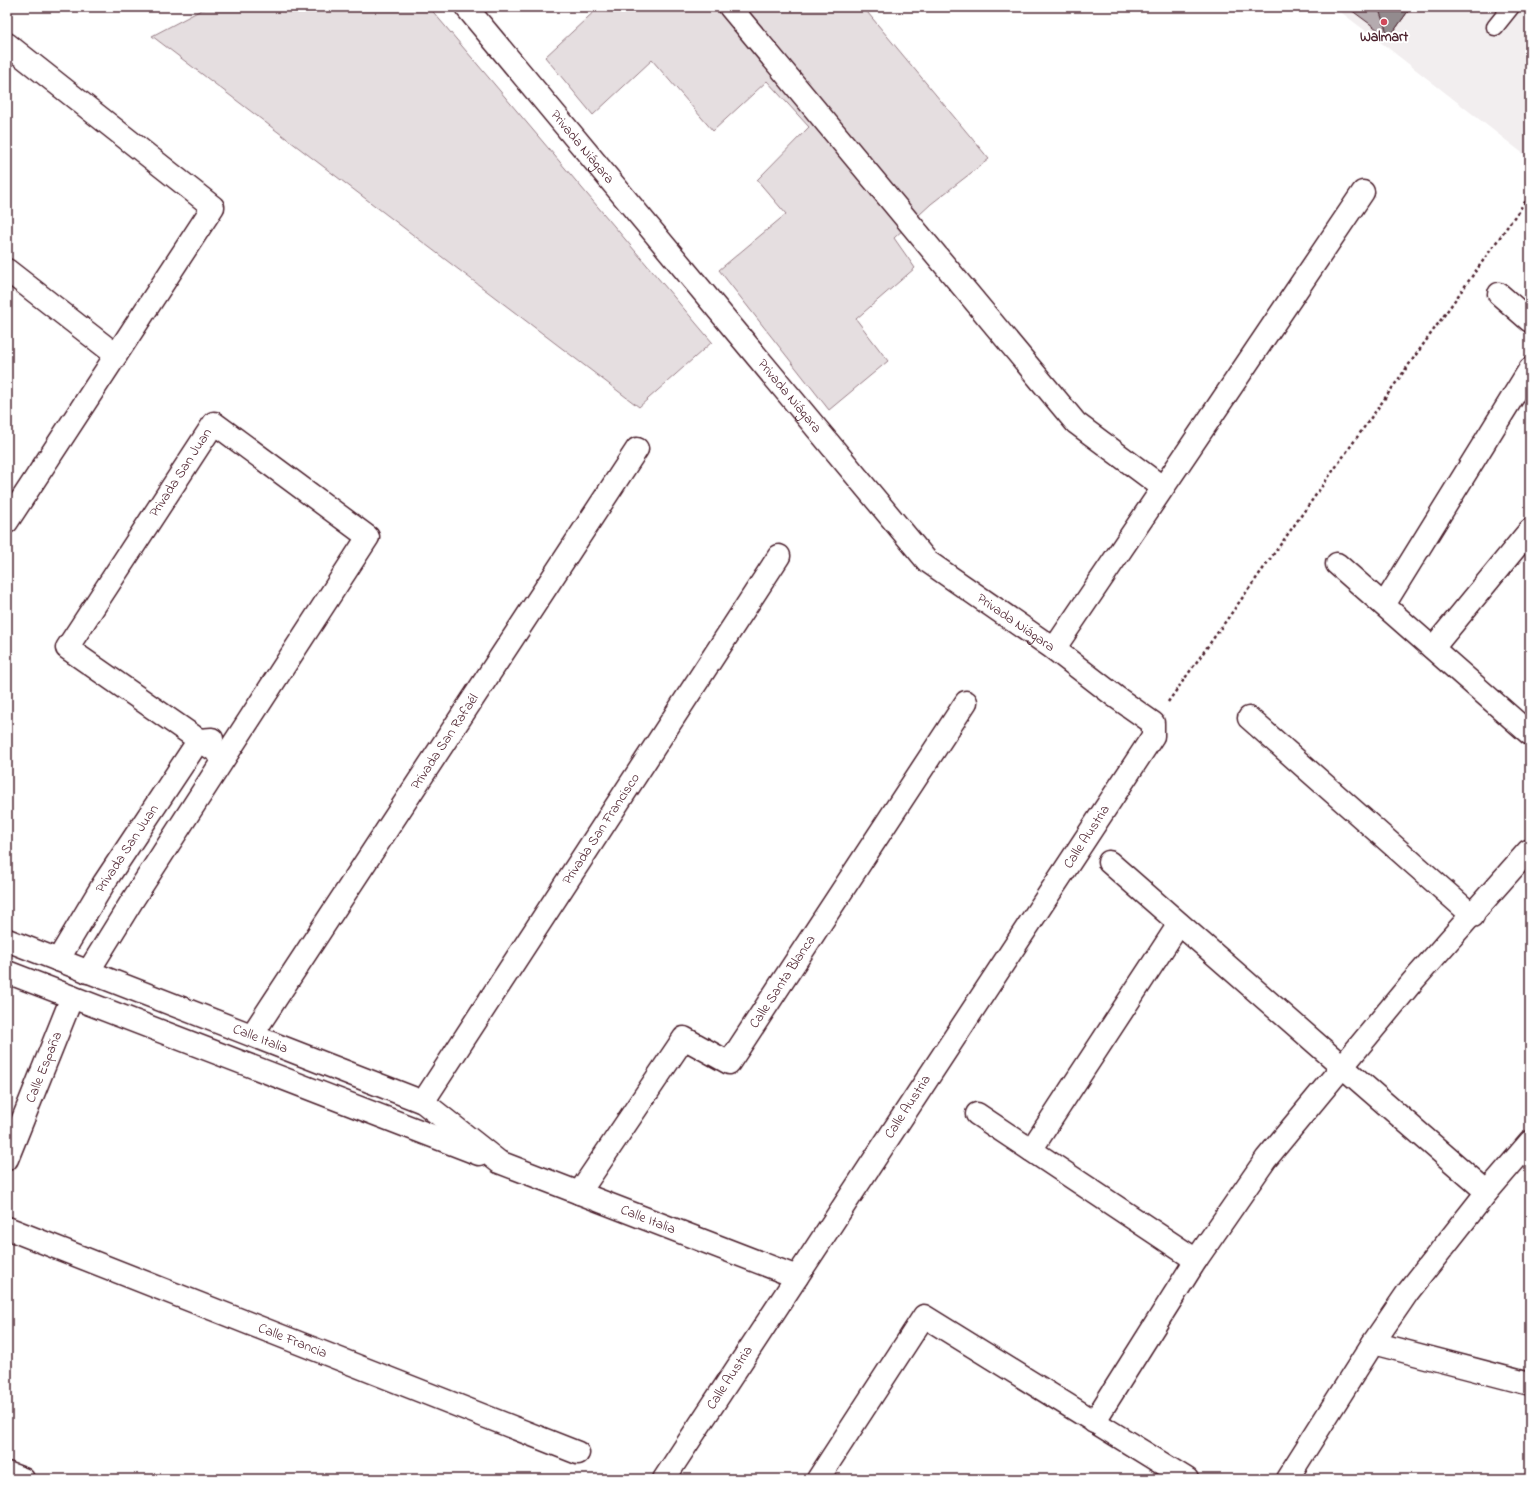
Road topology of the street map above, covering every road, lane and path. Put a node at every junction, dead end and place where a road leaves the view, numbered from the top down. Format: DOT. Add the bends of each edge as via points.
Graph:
graph roads {
  1 [pos="466,7"];
  2 [pos="730,7"];
  3 [pos="1511,7"];
  4 [pos="1495,27"];
  5 [pos="7,44"];
  6 [pos="1363,192"];
  7 [pos="1530,195"];
  8 [pos="7,270"];
  9 [pos="1500,294"];
  10 [pos="1530,321"];
  11 [pos="116,355"];
  12 [pos="1530,370"];
  13 [pos="637,449"];
  14 [pos="1162,487"];
  15 [pos="14,497"];
  16 [pos="7,522"];
  17 [pos="1530,530"];
  18 [pos="779,556"];
  19 [pos="1337,564"];
  20 [pos="1384,605"];
  21 [pos="1433,648"];
  22 [pos="1054,649"];
  23 [pos="966,702"];
  24 [pos="1249,718"];
  25 [pos="1153,729"];
  26 [pos="1530,734"];
  27 [pos="238,737"];
  28 [pos="199,740"];
  29 [pos="225,757"];
  30 [pos="1528,851"];
  31 [pos="1109,862"];
  32 [pos="1472,916"];
  33 [pos="1179,924"];
  34 [pos="7,940"];
  35 [pos="58,960"];
  36 [pos="7,972"];
  37 [pos="88,972"];
  38 [pos="72,997"];
  39 [pos="252,1035"];
  40 [pos="1343,1067"];
  41 [pos="423,1102"];
  42 [pos="977,1114"];
  43 [pos="1530,1142"];
  44 [pos="1030,1150"];
  45 [pos="7,1159"];
  46 [pos="499,1162"];
  47 [pos="1487,1192"];
  48 [pos="579,1193"];
  49 [pos="7,1228"];
  50 [pos="1196,1260"];
  51 [pos="797,1277"];
  52 [pos="1373,1343"];
  53 [pos="1530,1384"];
  54 [pos="1094,1422"];
  55 [pos="578,1453"];
  56 [pos="7,1473"];
  57 [pos="23,1479"];
  58 [pos="664,1479"];
  59 [pos="818,1479"];
  60 [pos="1187,1479"];
  61 [pos="1287,1479"];
  1 -- 22 [label="street, Privada Niágara" via="926,561"];
  2 -- 14 [label="street" via="1076,423"];
  3 -- 4 [label="lane"];
  5 -- 11 [label="street" via="213,207"];
  6 -- 14 [label="street"];
  7 -- 25 [label="path"];
  8 -- 11 [label="street"];
  9 -- 10 [label="street"];
  11 -- 15 [label="street"];
  12 -- 20 [label="street"];
  13 -- 39 [label="street, Privada San Rafaél"];
  14 -- 22 [label="street"];
  15 -- 16 [label="street"];
  17 -- 21 [label="street"];
  18 -- 41 [label="street, Privada San Francisco"];
  19 -- 20 [label="street"];
  20 -- 21 [label="street"];
  21 -- 26 [label="street"];
  22 -- 25 [label="street, Privada Niágara"];
  23 -- 48 [label="street, Calle Santa Blanca" via="729,1063 684,1038"];
  24 -- 32 [label="street"];
  25 -- 51 [label="street, Calle Austria"];
  27 -- 28 [label="street"];
  27 -- 28 [label="street, Privada San Juan" via="368,537 214,423 67,648"];
  27 -- 29 [label="street, Privada San Juan"];
  28 -- 29 [label="street, Privada San Juan"];
  28 -- 35 [label="street, Privada San Juan" via="104,883"];
  29 -- 37 [label="street, Privada San Juan"];
  30 -- 32 [label="street"];
  31 -- 33 [label="street"];
  32 -- 40 [label="street" via="1413,981"];
  33 -- 40 [label="street"];
  33 -- 44 [label="street"];
  34 -- 35 [label="street, Calle Italia"];
  35 -- 37 [label="street, Calle Italia"];
  36 -- 38 [label="street, Calle Italia"];
  37 -- 39 [label="street, Calle Italia"];
  38 -- 45 [label="street, Calle España"];
  38 -- 46 [label="street, Calle Italia"];
  39 -- 41 [label="street, Calle Italia"];
  40 -- 47 [label="street"];
  40 -- 50 [label="street" via="1266,1159"];
  41 -- 46 [label="street, Calle Italia"];
  42 -- 44 [label="street"];
  43 -- 47 [label="street"];
  44 -- 50 [label="street"];
  46 -- 48 [label="street, Calle Italia"];
  47 -- 52 [label="street" via="1408,1292"];
  48 -- 51 [label="street, Calle Italia"];
  49 -- 55 [label="street, Calle Francia"];
  50 -- 54 [label="street"];
  51 -- 58 [label="street, Calle Austria"];
  52 -- 53 [label="street"];
  52 -- 61 [label="street"];
  54 -- 59 [label="street" via="924,1316"];
  54 -- 60 [label="street"];
  56 -- 57 [label="street"];
}
